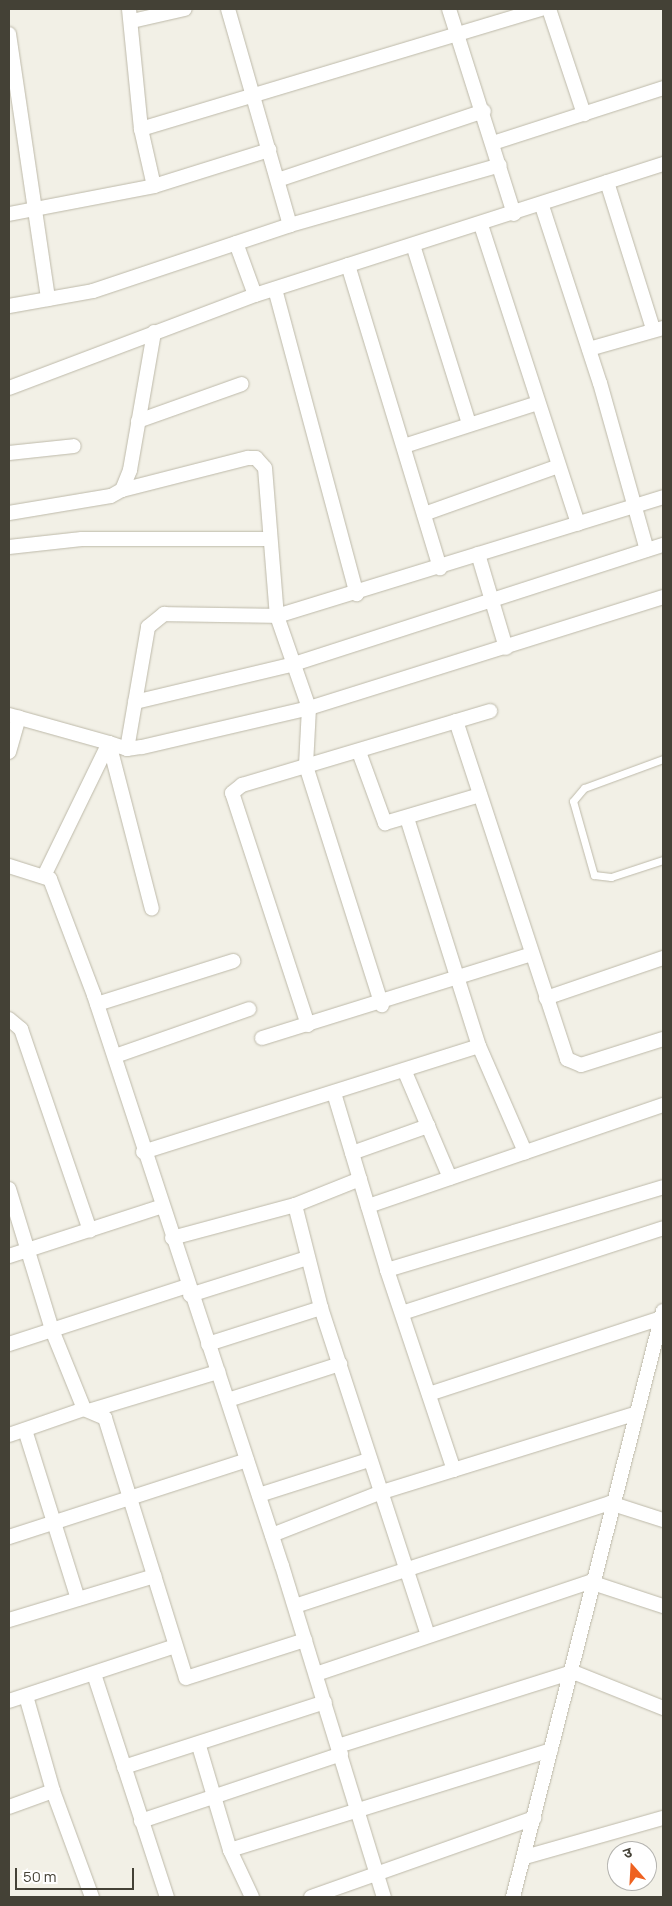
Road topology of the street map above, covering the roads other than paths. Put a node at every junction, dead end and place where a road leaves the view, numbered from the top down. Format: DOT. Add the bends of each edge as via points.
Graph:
graph roads {
  1 [pos="185,9"];
  2 [pos="228,9"];
  3 [pos="449,9"];
  4 [pos="541,9"];
  5 [pos="549,9"];
  6 [pos="130,15"];
  7 [pos="458,31"];
  8 [pos="9,34"];
  9 [pos="663,88"];
  10 [pos="256,97"];
  11 [pos="484,111"];
  12 [pos="584,114"];
  13 [pos="141,129"];
  14 [pos="493,143"];
  15 [pos="270,150"];
  16 [pos="663,164"];
  17 [pos="500,165"];
  18 [pos="278,180"];
  19 [pos="607,182"];
  20 [pos="154,186"];
  21 [pos="542,206"];
  22 [pos="37,210"];
  23 [pos="9,214"];
  24 [pos="514,214"];
  25 [pos="290,225"];
  26 [pos="481,225"];
  27 [pos="236,243"];
  28 [pos="413,245"];
  29 [pos="348,265"];
  30 [pos="275,289"];
  31 [pos="255,295"];
  32 [pos="48,299"];
  33 [pos="9,306"];
  34 [pos="658,329"];
  35 [pos="154,332"];
  36 [pos="589,349"];
  37 [pos="242,384"];
  38 [pos="9,388"];
  39 [pos="538,403"];
  40 [pos="138,421"];
  41 [pos="470,424"];
  42 [pos="74,446"];
  43 [pos="404,446"];
  44 [pos="9,454"];
  45 [pos="559,466"];
  46 [pos="122,490"];
  47 [pos="663,497"];
  48 [pos="634,506"];
  49 [pos="9,513"];
  50 [pos="424,514"];
  51 [pos="578,524"];
  52 [pos="270,539"];
  53 [pos="663,545"];
  54 [pos="9,547"];
  55 [pos="647,550"];
  56 [pos="478,554"];
  57 [pos="440,568"];
  58 [pos="357,594"];
  59 [pos="663,598"];
  60 [pos="491,600"];
  61 [pos="277,616"];
  62 [pos="506,648"];
  63 [pos="294,664"];
  64 [pos="135,702"];
  65 [pos="309,708"];
  66 [pos="490,711"];
  67 [pos="14,716"];
  68 [pos="456,721"];
  69 [pos="109,743"];
  70 [pos="128,749"];
  71 [pos="9,752"];
  72 [pos="359,752"];
  73 [pos="663,759"];
  74 [pos="306,766"];
  75 [pos="480,795"];
  76 [pos="407,818"];
  77 [pos="663,860"];
  78 [pos="9,866"];
  79 [pos="44,876"];
  80 [pos="152,909"];
  81 [pos="531,954"];
  82 [pos="663,958"];
  83 [pos="232,961"];
  84 [pos="458,978"];
  85 [pos="546,998"];
  86 [pos="97,1004"];
  87 [pos="382,1005"];
  88 [pos="249,1009"];
  89 [pos="9,1019"];
  90 [pos="308,1025"];
  91 [pos="262,1038"];
  92 [pos="663,1039"];
  93 [pos="479,1046"];
  94 [pos="115,1056"];
  95 [pos="405,1072"];
  96 [pos="334,1093"];
  97 [pos="663,1104"];
  98 [pos="428,1126"];
  99 [pos="143,1152"];
  100 [pos="525,1152"];
  101 [pos="352,1153"];
  102 [pos="450,1178"];
  103 [pos="360,1179"];
  104 [pos="663,1188"];
  105 [pos="9,1189"];
  106 [pos="295,1205"];
  107 [pos="368,1206"];
  108 [pos="160,1207"];
  109 [pos="663,1228"];
  110 [pos="90,1230"];
  111 [pos="172,1238"];
  112 [pos="29,1250"];
  113 [pos="9,1256"];
  114 [pos="307,1258"];
  115 [pos="386,1270"];
  116 [pos="188,1291"];
  117 [pos="321,1308"];
  118 [pos="402,1313"];
  119 [pos="663,1314"];
  120 [pos="52,1330"];
  121 [pos="9,1344"];
  122 [pos="208,1344"];
  123 [pos="340,1364"];
  124 [pos="218,1372"];
  125 [pos="429,1394"];
  126 [pos="228,1400"];
  127 [pos="88,1410"];
  128 [pos="637,1413"];
  129 [pos="25,1430"];
  130 [pos="9,1435"];
  131 [pos="247,1460"];
  132 [pos="369,1460"];
  133 [pos="454,1470"];
  134 [pos="379,1493"];
  135 [pos="259,1496"];
  136 [pos="132,1499"];
  137 [pos="610,1503"];
  138 [pos="663,1520"];
  139 [pos="54,1524"];
  140 [pos="272,1535"];
  141 [pos="9,1537"];
  142 [pos="404,1567"];
  143 [pos="155,1576"];
  144 [pos="590,1582"];
  145 [pos="78,1599"];
  146 [pos="295,1606"];
  147 [pos="663,1606"];
  148 [pos="9,1620"];
  149 [pos="428,1635"];
  150 [pos="304,1640"];
  151 [pos="175,1646"];
  152 [pos="573,1672"];
  153 [pos="94,1674"];
  154 [pos="316,1674"];
  155 [pos="26,1696"];
  156 [pos="9,1701"];
  157 [pos="325,1702"];
  158 [pos="663,1708"];
  159 [pos="199,1746"];
  160 [pos="339,1750"];
  161 [pos="551,1750"];
  162 [pos="124,1767"];
  163 [pos="53,1791"];
  164 [pos="216,1798"];
  165 [pos="9,1807"];
  166 [pos="359,1810"];
  167 [pos="534,1818"];
  168 [pos="663,1818"];
  169 [pos="141,1821"];
  170 [pos="230,1850"];
  171 [pos="526,1857"];
  172 [pos="377,1874"];
  173 [pos="92,1897"];
  174 [pos="167,1897"];
  175 [pos="252,1897"];
  176 [pos="311,1897"];
  177 [pos="384,1897"];
  178 [pos="512,1897"];
  1 -- 6 [label="street"];
  2 -- 10 [label="street"];
  3 -- 7 [label="street"];
  4 -- 7 [label="street"];
  5 -- 12 [label="street"];
  6 -- 13 [label="street"];
  7 -- 10 [label="street"];
  7 -- 11 [label="street"];
  8 -- 22 [label="street"];
  9 -- 12 [label="street"];
  10 -- 13 [label="street"];
  10 -- 15 [label="street"];
  11 -- 14 [label="street"];
  11 -- 18 [label="street"];
  12 -- 14 [label="street"];
  13 -- 20 [label="street"];
  14 -- 17 [label="street"];
  15 -- 18 [label="street"];
  15 -- 20 [label="street"];
  16 -- 19 [label="street"];
  17 -- 24 [label="street"];
  17 -- 25 [label="street"];
  18 -- 25 [label="street"];
  19 -- 21 [label="street"];
  19 -- 34 [label="street"];
  20 -- 22 [label="street"];
  21 -- 24 [label="street"];
  21 -- 36 [label="street"];
  22 -- 23 [label="street"];
  22 -- 32 [label="street"];
  24 -- 26 [label="street"];
  25 -- 27 [label="street"];
  26 -- 28 [label="street"];
  26 -- 39 [label="street"];
  27 -- 31 [label="street"];
  27 -- 32 [label="street" via="93,291"];
  28 -- 29 [label="street"];
  28 -- 41 [label="street"];
  29 -- 30 [label="street"];
  29 -- 43 [label="street"];
  30 -- 31 [label="street"];
  30 -- 58 [label="street"];
  31 -- 35 [label="street"];
  32 -- 33 [label="street"];
  34 -- 36 [label="street"];
  35 -- 38 [label="street"];
  35 -- 40 [label="street"];
  36 -- 48 [label="street"];
  37 -- 40 [label="street"];
  39 -- 41 [label="street"];
  39 -- 45 [label="street"];
  40 -- 46 [label="street"];
  41 -- 43 [label="street"];
  42 -- 44 [label="street"];
  43 -- 50 [label="street"];
  45 -- 50 [label="street"];
  45 -- 51 [label="street"];
  46 -- 49 [label="street" via="111,496"];
  46 -- 52 [label="street" via="256,458 266,468"];
  47 -- 48 [label="street"];
  48 -- 51 [label="street"];
  48 -- 55 [label="street"];
  50 -- 57 [label="street"];
  51 -- 56 [label="street"];
  52 -- 54 [label="street" via="82,540"];
  52 -- 61 [label="street"];
  53 -- 55 [label="street"];
  55 -- 60 [label="street"];
  56 -- 57 [label="street"];
  56 -- 60 [label="street"];
  57 -- 58 [label="street"];
  58 -- 61 [label="street"];
  59 -- 62 [label="street"];
  60 -- 62 [label="street"];
  60 -- 63 [label="street"];
  61 -- 63 [label="street"];
  61 -- 64 [label="street" via="164,614 153,620"];
  62 -- 65 [label="street"];
  63 -- 64 [label="street"];
  63 -- 65 [label="street"];
  64 -- 70 [label="street"];
  65 -- 70 [label="street"];
  65 -- 74 [label="street"];
  66 -- 68 [label="street"];
  67 -- 69 [label="street"];
  67 -- 71 [label="street"];
  68 -- 72 [label="street"];
  68 -- 75 [label="street"];
  69 -- 70 [label="street"];
  69 -- 79 [label="street"];
  69 -- 80 [label="street"];
  72 -- 74 [label="street"];
  72 -- 76 [label="street" via="382,821"];
  73 -- 77 [label="lane" via="584,788 573,801 594,875 611,877"];
  74 -- 87 [label="street"];
  74 -- 90 [label="street" via="242,785 232,798"];
  75 -- 76 [label="street"];
  75 -- 81 [label="street"];
  76 -- 84 [label="street"];
  78 -- 79 [label="street"];
  79 -- 86 [label="street" via="54,886"];
  81 -- 84 [label="street"];
  81 -- 85 [label="street"];
  82 -- 85 [label="street"];
  83 -- 86 [label="street"];
  84 -- 87 [label="street"];
  84 -- 93 [label="street"];
  85 -- 92 [label="street" via="567,1059 575,1066"];
  86 -- 94 [label="street"];
  87 -- 90 [label="street"];
  88 -- 94 [label="street"];
  89 -- 110 [label="street" via="21,1029"];
  90 -- 91 [label="street"];
  93 -- 95 [label="street"];
  93 -- 100 [label="street"];
  94 -- 99 [label="street"];
  95 -- 96 [label="street"];
  95 -- 98 [label="street"];
  96 -- 99 [label="street"];
  96 -- 101 [label="street"];
  97 -- 100 [label="street"];
  98 -- 101 [label="street"];
  98 -- 102 [label="street"];
  99 -- 108 [label="street"];
  100 -- 102 [label="street"];
  101 -- 103 [label="street"];
  102 -- 107 [label="street"];
  103 -- 106 [label="street"];
  103 -- 107 [label="street"];
  104 -- 115 [label="street"];
  105 -- 112 [label="street"];
  106 -- 111 [label="street"];
  106 -- 114 [label="street"];
  107 -- 115 [label="street"];
  108 -- 110 [label="street"];
  108 -- 111 [label="street"];
  109 -- 118 [label="street"];
  110 -- 112 [label="street"];
  111 -- 116 [label="street"];
  112 -- 113 [label="street"];
  112 -- 120 [label="street"];
  114 -- 116 [label="street"];
  114 -- 117 [label="street"];
  115 -- 118 [label="street"];
  116 -- 120 [label="street"];
  116 -- 122 [label="street"];
  117 -- 122 [label="street"];
  117 -- 123 [label="street"];
  118 -- 125 [label="street"];
  119 -- 125 [label="street"];
  119 -- 128 [label="street"];
  120 -- 121 [label="street"];
  120 -- 127 [label="street"];
  122 -- 124 [label="street"];
  123 -- 126 [label="street"];
  123 -- 132 [label="street"];
  124 -- 126 [label="street"];
  124 -- 127 [label="street"];
  125 -- 133 [label="street"];
  126 -- 131 [label="street"];
  127 -- 129 [label="street"];
  127 -- 136 [label="street" via="105,1418"];
  128 -- 133 [label="street"];
  128 -- 137 [label="street"];
  129 -- 130 [label="street"];
  129 -- 139 [label="street"];
  131 -- 135 [label="street"];
  131 -- 136 [label="street"];
  132 -- 134 [label="street"];
  132 -- 135 [label="street"];
  133 -- 134 [label="street"];
  134 -- 140 [label="street"];
  134 -- 142 [label="street"];
  135 -- 140 [label="street"];
  136 -- 139 [label="street"];
  136 -- 143 [label="street"];
  137 -- 138 [label="street"];
  137 -- 142 [label="street"];
  137 -- 144 [label="street"];
  139 -- 141 [label="street"];
  139 -- 145 [label="street"];
  140 -- 146 [label="street"];
  142 -- 146 [label="street"];
  142 -- 149 [label="street"];
  143 -- 145 [label="street"];
  143 -- 151 [label="street"];
  144 -- 147 [label="street"];
  144 -- 149 [label="street"];
  144 -- 152 [label="street"];
  145 -- 148 [label="street"];
  146 -- 150 [label="street"];
  149 -- 154 [label="street"];
  150 -- 151 [label="street" via="190,1679"];
  150 -- 154 [label="street"];
  151 -- 153 [label="street"];
  152 -- 158 [label="street"];
  152 -- 160 [label="street"];
  152 -- 161 [label="street"];
  153 -- 155 [label="street"];
  153 -- 162 [label="street"];
  154 -- 157 [label="street"];
  155 -- 156 [label="street"];
  155 -- 163 [label="street"];
  157 -- 159 [label="street"];
  157 -- 160 [label="street"];
  159 -- 162 [label="street"];
  159 -- 164 [label="street"];
  160 -- 164 [label="street"];
  160 -- 166 [label="street"];
  161 -- 166 [label="street"];
  161 -- 167 [label="street"];
  162 -- 169 [label="street"];
  163 -- 165 [label="street"];
  163 -- 173 [label="street"];
  164 -- 169 [label="street"];
  164 -- 170 [label="street"];
  166 -- 170 [label="street"];
  166 -- 172 [label="street"];
  167 -- 171 [label="street"];
  167 -- 172 [label="street"];
  168 -- 171 [label="street"];
  169 -- 174 [label="street"];
  170 -- 175 [label="street"];
  171 -- 178 [label="street"];
  172 -- 176 [label="street"];
  172 -- 177 [label="street"];
}
